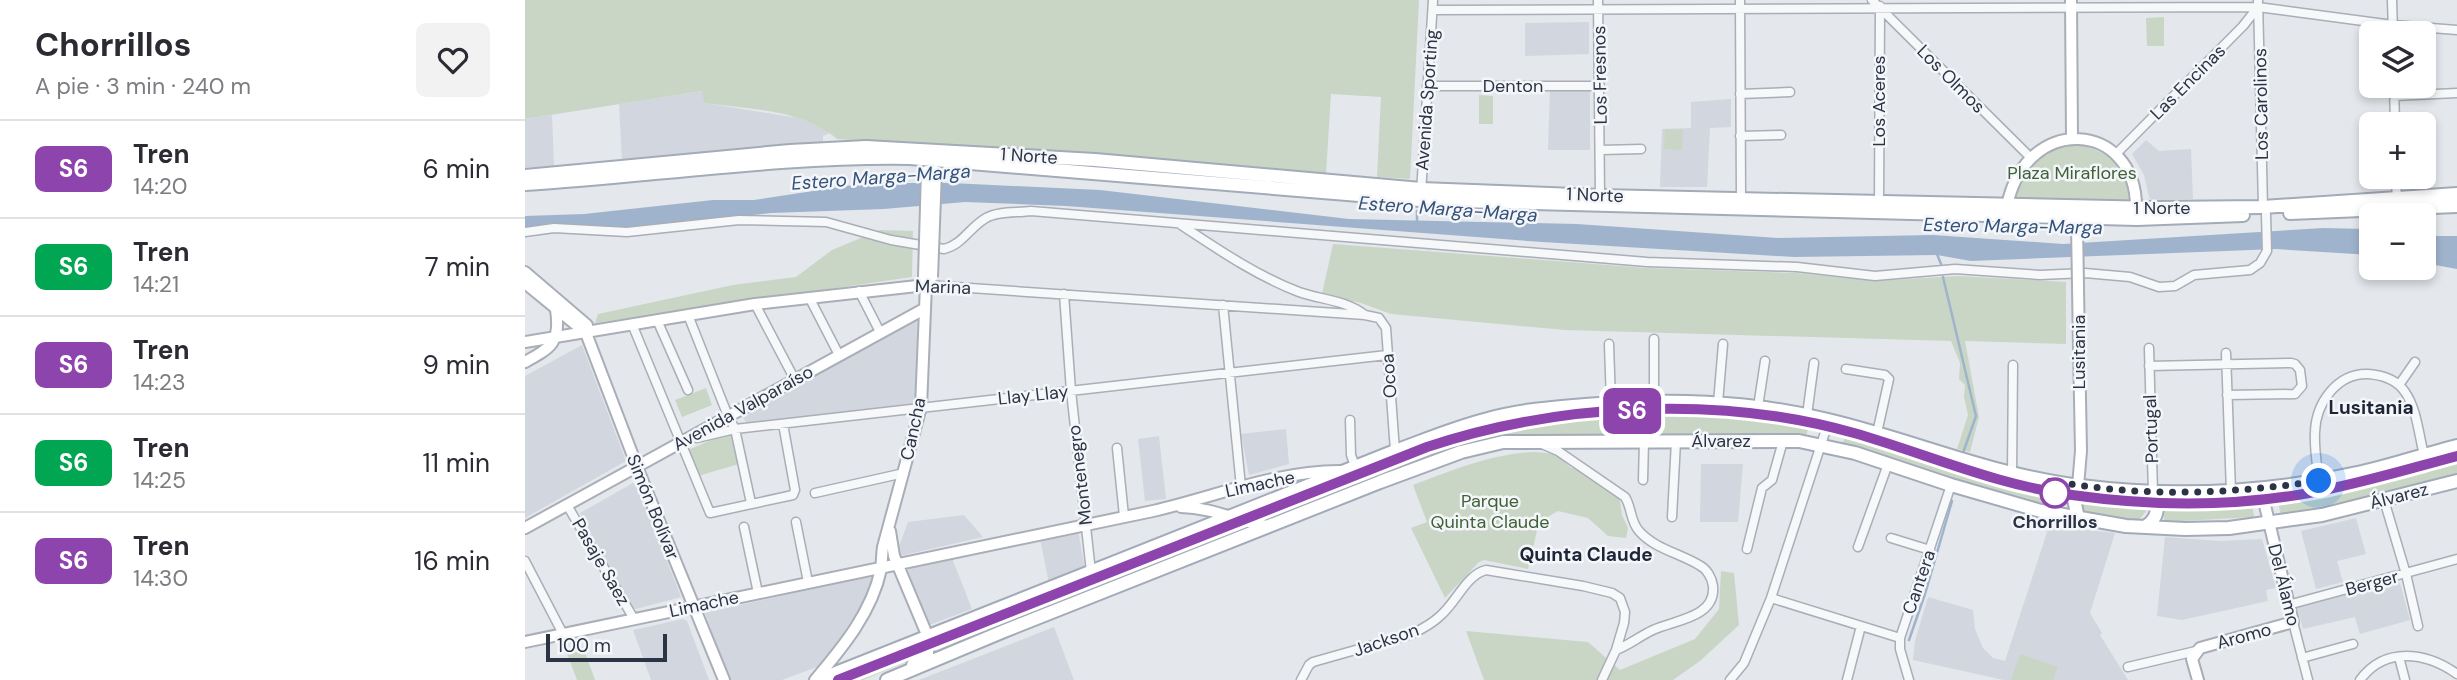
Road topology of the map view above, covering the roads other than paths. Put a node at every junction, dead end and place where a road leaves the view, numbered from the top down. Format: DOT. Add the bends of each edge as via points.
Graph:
graph roads {
  1 [pos="1433,0"];
  2 [pos="1598,0"];
  3 [pos="1740,0"];
  4 [pos="1872,0"];
  5 [pos="2392,0"];
  6 [pos="2071,3"];
  7 [pos="1880,4"];
  8 [pos="2258,4"];
  9 [pos="1433,10"];
  10 [pos="1598,10"];
  11 [pos="1740,11"];
  12 [pos="2393,21"];
  13 [pos="2359,23"];
  14 [pos="2436,30"];
  15 [pos="2457,30"];
  16 [pos="1427,86"];
  17 [pos="1599,86"];
  18 [pos="1790,92"];
  19 [pos="2457,93"];
  20 [pos="1740,94"];
  21 [pos="2436,94"];
  22 [pos="1781,135"];
  23 [pos="1741,136"];
  24 [pos="2072,138"];
  25 [pos="1641,149"];
  26 [pos="1601,150"];
  27 [pos="969,152"];
  28 [pos="2115,155"];
  29 [pos="2030,157"];
  30 [pos="932,165"];
  31 [pos="525,176"];
  32 [pos="525,184"];
  33 [pos="1421,194"];
  34 [pos="2457,194"];
  35 [pos="1600,196"];
  36 [pos="1741,198"];
  37 [pos="1879,203"];
  38 [pos="2403,203"];
  39 [pos="2436,205"];
  40 [pos="2457,206"];
  41 [pos="2359,207"];
  42 [pos="2136,208"];
  43 [pos="2007,211"];
  44 [pos="2265,216"];
  45 [pos="2077,217"];
  46 [pos="2096,218"];
  47 [pos="1178,223"];
  48 [pos="525,232"];
  49 [pos="525,272"];
  50 [pos="927,279"];
  51 [pos="525,284"];
  52 [pos="859,291"];
  53 [pos="1064,294"];
  54 [pos="809,297"];
  55 [pos="755,304"];
  56 [pos="1223,305"];
  57 [pos="925,309"];
  58 [pos="556,310"];
  59 [pos="688,314"];
  60 [pos="1365,316"];
  61 [pos="657,320"];
  62 [pos="632,324"];
  63 [pos="583,328"];
  64 [pos="880,332"];
  65 [pos="557,333"];
  66 [pos="1654,339"];
  67 [pos="525,342"];
  68 [pos="1609,344"];
  69 [pos="1723,344"];
  70 [pos="2149,348"];
  71 [pos="2226,353"];
  72 [pos="839,355"];
  73 [pos="1387,355"];
  74 [pos="1765,361"];
  75 [pos="525,362"];
  76 [pos="2415,362"];
  77 [pos="1814,363"];
  78 [pos="2227,364"];
  79 [pos="2013,365"];
  80 [pos="2149,366"];
  81 [pos="1846,369"];
  82 [pos="1229,372"];
  83 [pos="795,380"];
  84 [pos="2399,385"];
  85 [pos="688,390"];
  86 [pos="1071,391"];
  87 [pos="2227,395"];
  88 [pos="1654,401"];
  89 [pos="1611,403"];
  90 [pos="1718,403"];
  91 [pos="921,407"];
  92 [pos="1758,407"];
  93 [pos="1807,415"];
  94 [pos="728,416"];
  95 [pos="1350,420"];
  96 [pos="1829,420"];
  97 [pos="783,424"];
  98 [pos="735,429"];
  99 [pos="1877,433"];
  100 [pos="1533,441"];
  101 [pos="1783,441"];
  102 [pos="1644,442"];
  103 [pos="1676,442"];
  104 [pos="680,443"];
  105 [pos="1823,444"];
  106 [pos="2457,446"];
  107 [pos="1117,448"];
  108 [pos="1395,451"];
  109 [pos="2424,455"];
  110 [pos="1888,464"];
  111 [pos="1355,466"];
  112 [pos="637,467"];
  113 [pos="1342,471"];
  114 [pos="904,473"];
  115 [pos="2012,473"];
  116 [pos="1643,480"];
  117 [pos="2319,481"];
  118 [pos="2457,481"];
  119 [pos="1951,485"];
  120 [pos="2078,486"];
  121 [pos="1241,487"];
  122 [pos="2265,489"];
  123 [pos="2231,492"];
  124 [pos="815,493"];
  125 [pos="2153,493"];
  126 [pos="1213,494"];
  127 [pos="2384,500"];
  128 [pos="751,503"];
  129 [pos="568,505"];
  130 [pos="1172,506"];
  131 [pos="1211,509"];
  132 [pos="1125,516"];
  133 [pos="1230,517"];
  134 [pos="1672,517"];
  135 [pos="2078,518"];
  136 [pos="796,522"];
  137 [pos="2269,523"];
  138 [pos="1086,524"];
  139 [pos="744,527"];
  140 [pos="1269,527"];
  141 [pos="2145,527"];
  142 [pos="525,528"];
  143 [pos="889,528"];
  144 [pos="1891,538"];
  145 [pos="1858,548"];
  146 [pos="1747,549"];
  147 [pos="1930,550"];
  148 [pos="2457,559"];
  149 [pos="525,561"];
  150 [pos="898,563"];
  151 [pos="881,566"];
  152 [pos="1091,572"];
  153 [pos="2406,574"];
  154 [pos="808,582"];
  155 [pos="758,593"];
  156 [pos="1771,598"];
  157 [pos="2288,605"];
  158 [pos="693,606"];
  159 [pos="997,610"];
  160 [pos="634,619"];
  161 [pos="2293,622"];
  162 [pos="1861,626"];
  163 [pos="2418,626"];
  164 [pos="1004,631"];
  165 [pos="563,634"];
  166 [pos="928,637"];
  167 [pos="1900,638"];
  168 [pos="525,642"];
  169 [pos="2353,644"];
  170 [pos="1616,650"];
  171 [pos="2196,651"];
  172 [pos="2302,657"];
  173 [pos="2399,657"];
  174 [pos="2128,667"];
  175 [pos="2457,674"];
  176 [pos="891,678"];
  177 [pos="724,680"];
  178 [pos="817,680"];
  179 [pos="1301,680"];
  180 [pos="1602,680"];
  181 [pos="1730,680"];
  182 [pos="1847,680"];
  183 [pos="1909,680"];
  184 [pos="2198,680"];
  185 [pos="2308,680"];
  186 [pos="2360,680"];
  187 [pos="2405,680"];
  1 -- 9 [label="street, Avenida Sporting"];
  2 -- 10 [label="street, Los Fresnos"];
  3 -- 11 [label="street"];
  4 -- 7 [label="street, Los Olmos"];
  5 -- 12 [label="street"];
  6 -- 7 [label="street"];
  6 -- 8 [label="street"];
  6 -- 24 [label="main road"];
  7 -- 11 [label="street"];
  7 -- 29 [label="street, Los Olmos"];
  7 -- 37 [label="street, Los Aceres"];
  8 -- 13 [label="street"];
  8 -- 28 [label="street, Las Encinas" via="2243,26"];
  8 -- 44 [label="street, Los Carolinos"];
  9 -- 10 [label="street"];
  9 -- 16 [label="street, Avenida Sporting"];
  10 -- 11 [label="street"];
  10 -- 17 [label="street, Los Fresnos"];
  11 -- 20 [label="street"];
  14 -- 15 [label="street"];
  16 -- 17 [label="street, Denton"];
  16 -- 33 [label="street, Avenida Sporting"];
  17 -- 26 [label="street, Los Fresnos"];
  18 -- 20 [label="street"];
  19 -- 21 [label="street"];
  20 -- 23 [label="street"];
  22 -- 23 [label="street"];
  23 -- 36 [label="street"];
  24 -- 28 [label="main road" via="2092,142"];
  24 -- 29 [label="main road"];
  25 -- 26 [label="street, Los Fresnos"];
  26 -- 35 [label="street, Los Fresnos"];
  27 -- 30 [label="main road"];
  27 -- 31 [label="main road, 1 Norte" via="866,147 790,151"];
  27 -- 33 [label="main road, 1 Norte" via="1161,166"];
  28 -- 42 [label="main road" via="2130,174"];
  29 -- 43 [label="main road" via="2016,178"];
  30 -- 32 [label="main road, 1 Norte" via="852,158"];
  30 -- 33 [label="main road, 1 Norte"];
  30 -- 50 [label="main road, Cancha, bridge"];
  33 -- 35 [label="main road, 1 Norte"];
  33 -- 43 [label="main road, 1 Norte"];
  34 -- 38 [label="main road, 1 Norte"];
  35 -- 36 [label="main road, 1 Norte"];
  36 -- 37 [label="main road, 1 Norte"];
  37 -- 43 [label="main road, 1 Norte"];
  39 -- 40 [label="main road, 1 Norte"];
  41 -- 44 [label="main road, 1 Norte"];
  42 -- 44 [label="main road, 1 Norte"];
  42 -- 45 [label="main road, 1 Norte"];
  42 -- 46 [label="main road"];
  43 -- 45 [label="main road, 1 Norte"];
  44 -- 46 [label="main road, 1 Norte"];
  44 -- 47 [label="street, Los Carolinos" via="2267,251 2250,270 2194,275 2175,286 2159,287 2130,277 2096,274 1955,269 1875,276"];
  45 -- 46 [label="main road, 1 Norte"];
  45 -- 120 [label="main road, Lusitania, bridge"];
  47 -- 48 [label="street" via="1045,212 997,215 985,218 953,247 944,249 826,222 739,220 627,232 554,228"];
  47 -- 60 [label="street" via="1254,272 1300,292 1354,307"];
  49 -- 63 [label="main road"];
  50 -- 52 [label="main road, Marina"];
  50 -- 53 [label="street, Marina"];
  50 -- 57 [label="main road, Cancha"];
  51 -- 58 [label="main road"];
  52 -- 54 [label="main road, Marina"];
  52 -- 64 [label="street"];
  53 -- 56 [label="street, Marina"];
  53 -- 86 [label="street, Montenegro"];
  54 -- 55 [label="main road, Marina"];
  54 -- 72 [label="street"];
  55 -- 59 [label="main road, Marina"];
  55 -- 83 [label="street"];
  56 -- 60 [label="street, Marina"];
  56 -- 82 [label="street"];
  57 -- 64 [label="main road, Avenida Valparaíso"];
  57 -- 91 [label="main road, Cancha"];
  58 -- 63 [label="main road"];
  58 -- 65 [label="main road"];
  59 -- 61 [label="main road, Marina"];
  59 -- 94 [label="street"];
  60 -- 73 [label="street, Ocoa" via="1384,323"];
  61 -- 62 [label="main road, Marina"];
  61 -- 85 [label="street"];
  62 -- 63 [label="main road, Marina"];
  62 -- 104 [label="street"];
  63 -- 65 [label="main road, Marina"];
  63 -- 112 [label="main road, Simón Bolívar"];
  64 -- 72 [label="main road, Avenida Valparaíso"];
  65 -- 67 [label="main road, Marina"];
  65 -- 75 [label="main road" via="547,350"];
  66 -- 88 [label="street"];
  68 -- 89 [label="street"];
  69 -- 90 [label="street"];
  70 -- 80 [label="street, Portugal"];
  71 -- 78 [label="street"];
  72 -- 83 [label="main road, Avenida Valparaíso"];
  73 -- 82 [label="street, Llay Llay"];
  73 -- 108 [label="street, Ocoa"];
  74 -- 92 [label="street"];
  76 -- 84 [label="street"];
  77 -- 93 [label="street"];
  78 -- 80 [label="street"];
  78 -- 87 [label="street"];
  78 -- 87 [label="street" via="2295,364 2301,370 2302,386 2295,394"];
  79 -- 115 [label="street"];
  80 -- 125 [label="street, Portugal"];
  81 -- 99 [label="street" via="1889,379"];
  82 -- 86 [label="street, Llay Llay"];
  82 -- 121 [label="street"];
  83 -- 94 [label="main road, Avenida Valparaíso"];
  84 -- 109 [label="street" via="2407,395"];
  84 -- 117 [label="street" via="2379,375 2361,374 2333,387 2318,413 2315,432"];
  86 -- 91 [label="street, Llay Llay"];
  86 -- 138 [label="street, Montenegro"];
  87 -- 123 [label="street"];
  88 -- 89 [label="main road, Limache"];
  88 -- 90 [label="main road, Limache"];
  89 -- 108 [label="main road, Limache" via="1514,413"];
  90 -- 92 [label="main road, Limache"];
  91 -- 97 [label="street, Llay Llay"];
  91 -- 114 [label="main road, Cancha"];
  92 -- 93 [label="main road, Limache"];
  93 -- 96 [label="main road, Limache"];
  94 -- 98 [label="street"];
  94 -- 104 [label="main road, Avenida Valparaíso"];
  95 -- 111 [label="street"];
  96 -- 99 [label="main road, Limache"];
  96 -- 105 [label="street"];
  97 -- 98 [label="street, Llay Llay"];
  97 -- 128 [label="street" via="793,495"];
  98 -- 104 [label="street, Llay Llay"];
  98 -- 128 [label="street"];
  99 -- 115 [label="main road, Limache"];
  100 -- 102 [label="main road, Álvarez"];
  100 -- 140 [label="main road, Álvarez" via="1503,442 1461,452"];
  100 -- 170 [label="street" via="1558,451 1612,486 1632,508 1633,522 1644,537 1702,566 1713,584 1710,603 1696,615"];
  101 -- 103 [label="main road, Álvarez"];
  101 -- 105 [label="main road, Álvarez"];
  101 -- 146 [label="street" via="1772,480 1762,488"];
  102 -- 103 [label="main road, Álvarez"];
  102 -- 116 [label="street"];
  103 -- 134 [label="street"];
  104 -- 112 [label="main road, Avenida Valparaíso"];
  104 -- 128 [label="street" via="710,513"];
  105 -- 110 [label="main road, Álvarez"];
  105 -- 156 [label="street"];
  106 -- 109 [label="main road, Limache"];
  107 -- 132 [label="street"];
  108 -- 111 [label="main road, Limache"];
  109 -- 117 [label="main road, Limache"];
  110 -- 119 [label="main road, Álvarez"];
  110 -- 145 [label="street"];
  111 -- 113 [label="main road, Limache"];
  112 -- 129 [label="main road, Avenida Valparaíso"];
  112 -- 158 [label="main road, Simón Bolívar"];
  113 -- 121 [label="main road, Limache"];
  113 -- 133 [label="main road"];
  114 -- 124 [label="street"];
  114 -- 143 [label="main road, Cancha"];
  115 -- 120 [label="main road, Limache"];
  117 -- 122 [label="main road, Limache"];
  118 -- 127 [label="main road, Álvarez"];
  119 -- 135 [label="main road, Álvarez"];
  119 -- 147 [label="street, Cantera"];
  120 -- 125 [label="main road, Limache"];
  120 -- 135 [label="main road"];
  121 -- 126 [label="main road, Limache"];
  122 -- 123 [label="main road, Limache"];
  122 -- 137 [label="main road, Del Álamo"];
  123 -- 125 [label="main road, Limache"];
  125 -- 141 [label="main road" via="2157,513"];
  126 -- 130 [label="main road, Limache"];
  126 -- 131 [label="main road"];
  127 -- 137 [label="main road, Álvarez"];
  127 -- 153 [label="street"];
  129 -- 142 [label="main road, Avenida Valparaíso"];
  129 -- 160 [label="street, Pasaje Saez"];
  130 -- 131 [label="main road, Limache"];
  130 -- 132 [label="main road, Limache"];
  131 -- 133 [label="main road, Limache"];
  132 -- 138 [label="main road, Limache"];
  133 -- 140 [label="main road, Limache"];
  133 -- 152 [label="main road"];
  135 -- 141 [label="main road, Álvarez"];
  136 -- 154 [label="street"];
  137 -- 141 [label="main road, Álvarez"];
  137 -- 157 [label="main road, Del Álamo"];
  138 -- 150 [label="main road, Limache"];
  138 -- 152 [label="street, Montenegro"];
  139 -- 155 [label="street"];
  140 -- 164 [label="main road, Álvarez"];
  143 -- 150 [label="main road, Cancha"];
  143 -- 151 [label="main road, Cancha"];
  144 -- 147 [label="street"];
  147 -- 167 [label="street, Cantera"];
  148 -- 153 [label="street, Berger"];
  149 -- 165 [label="street"];
  150 -- 151 [label="main road, Limache"];
  150 -- 166 [label="main road, Cancha"];
  151 -- 154 [label="main road, Limache"];
  151 -- 178 [label="main road, Cancha" via="854,631"];
  152 -- 159 [label="main road"];
  153 -- 157 [label="street, Berger"];
  153 -- 163 [label="street"];
  154 -- 155 [label="main road, Limache"];
  155 -- 158 [label="main road, Limache"];
  156 -- 162 [label="street"];
  156 -- 181 [label="street" via="1744,663"];
  157 -- 161 [label="main road, Del Álamo"];
  158 -- 160 [label="main road, Limache"];
  158 -- 177 [label="main road, Simón Bolívar"];
  159 -- 164 [label="main road"];
  159 -- 166 [label="main road"];
  160 -- 165 [label="main road, Limache"];
  161 -- 171 [label="main road, Aromo"];
  161 -- 172 [label="street, Del Álamo"];
  162 -- 167 [label="street"];
  162 -- 182 [label="street"];
  164 -- 176 [label="main road, Álvarez"];
  165 -- 168 [label="main road, Limache"];
  166 -- 176 [label="main road" via="926,654"];
  166 -- 178 [label="main road"];
  167 -- 183 [label="street, Cantera"];
  169 -- 172 [label="street"];
  170 -- 179 [label="street, Jackson" via="1625,612 1620,598 1612,593 1486,570 1473,576 1453,604 1426,626 1313,662"];
  170 -- 180 [label="street, Jackson"];
  171 -- 174 [label="street"];
  171 -- 184 [label="main road" via="2192,659"];
  172 -- 185 [label="street, Del Álamo"];
  173 -- 175 [label="street" via="2421,656"];
  173 -- 186 [label="street" via="2378,663"];
  173 -- 187 [label="street"];
}
